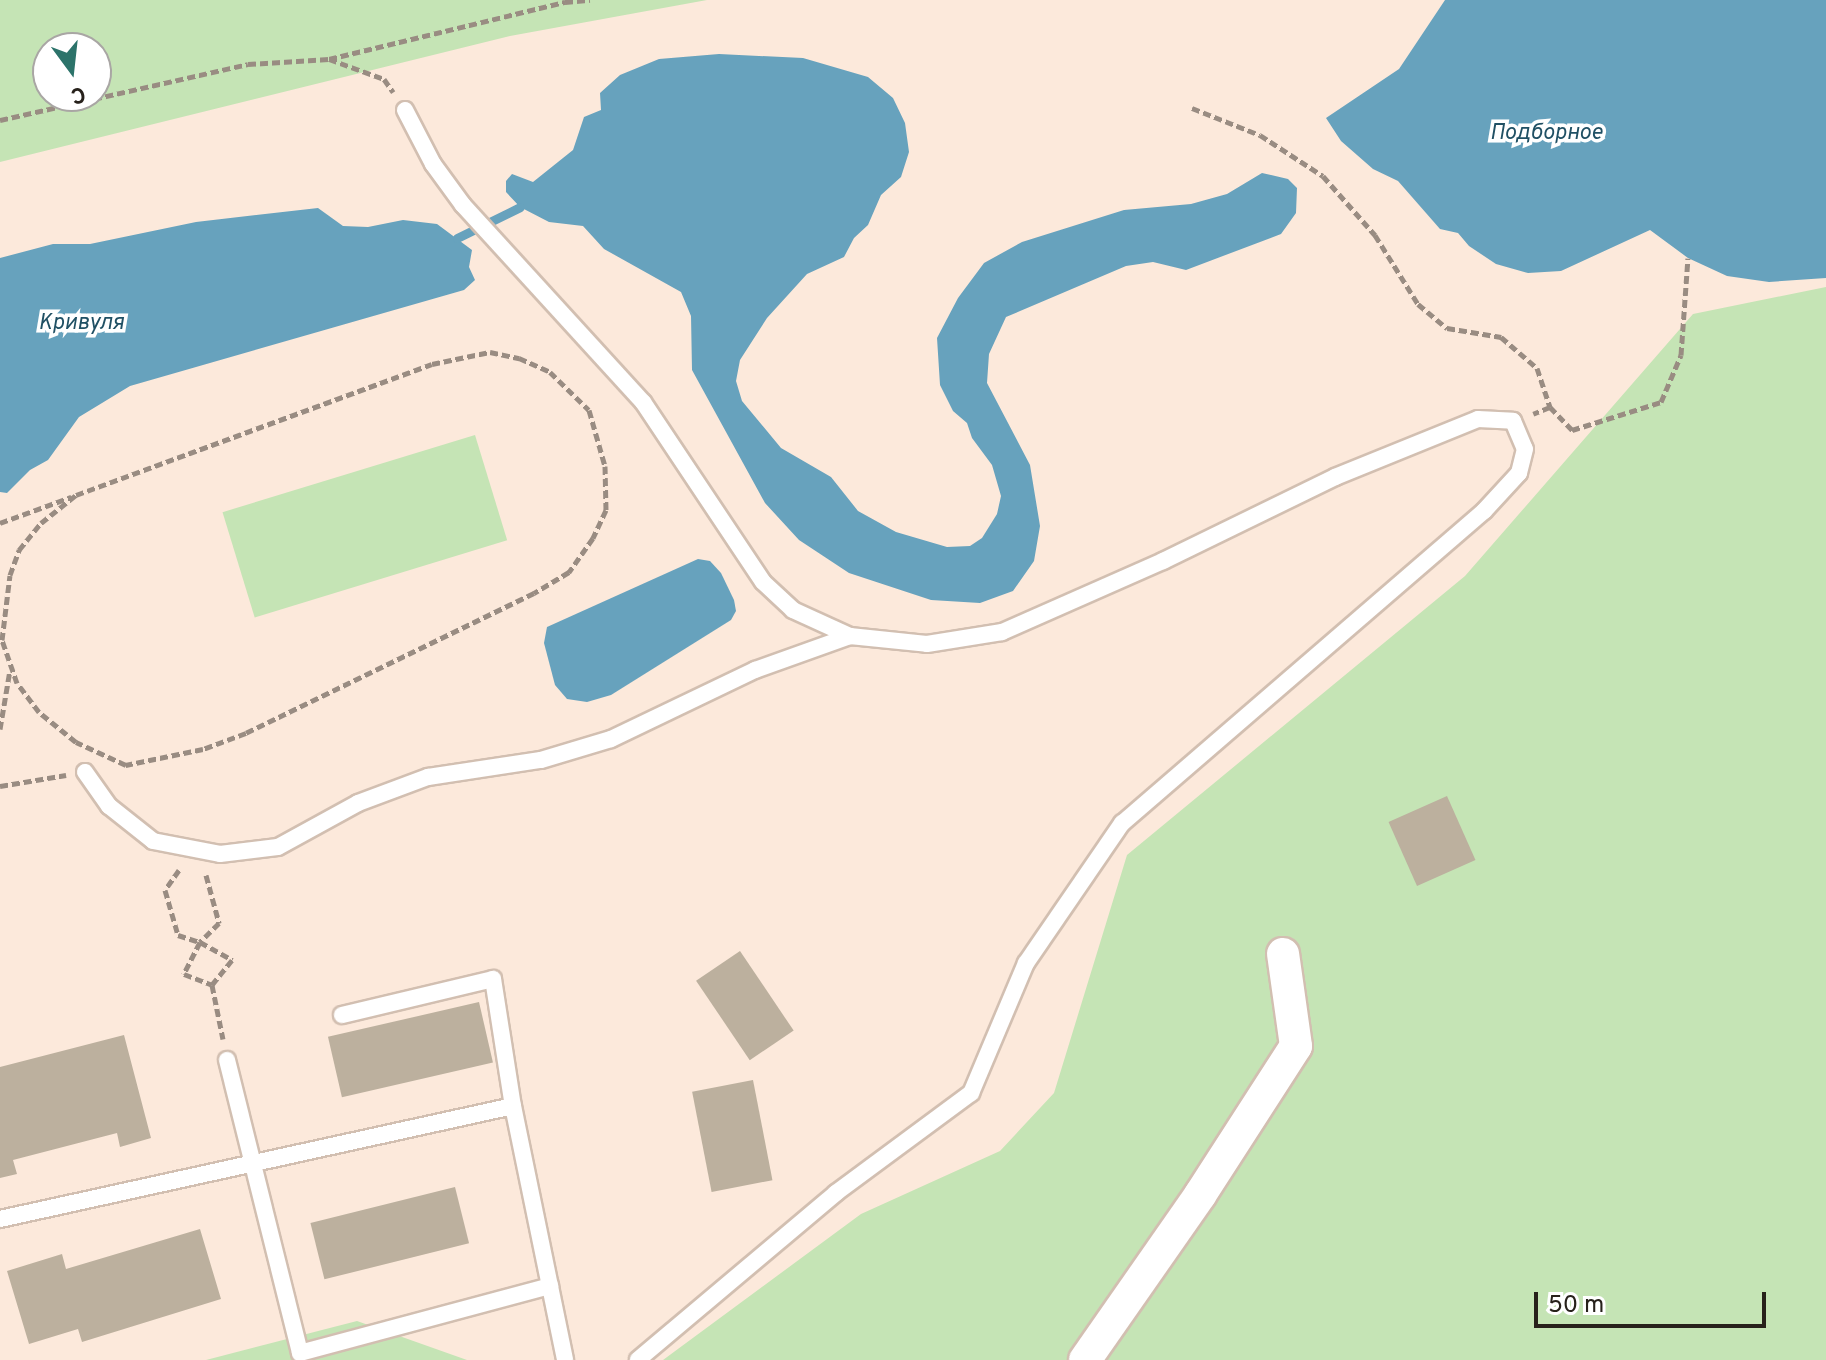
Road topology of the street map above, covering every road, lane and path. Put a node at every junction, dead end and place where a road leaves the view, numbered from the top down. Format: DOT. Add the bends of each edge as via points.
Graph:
graph roads {
  1 [pos="590,0"];
  2 [pos="329,59"];
  3 [pos="1192,108"];
  4 [pos="405,110"];
  5 [pos="0,120"];
  6 [pos="1688,258"];
  7 [pos="1550,407"];
  8 [pos="1513,421"];
  9 [pos="76,495"];
  10 [pos="0,523"];
  11 [pos="850,636"];
  12 [pos="1,638"];
  13 [pos="10,669"];
  14 [pos="0,729"];
  15 [pos="85,772"];
  16 [pos="184,863"];
  17 [pos="195,869"];
  18 [pos="200,942"];
  19 [pos="1283,954"];
  20 [pos="212,985"];
  21 [pos="342,1015"];
  22 [pos="227,1060"];
  23 [pos="513,1106"];
  24 [pos="253,1164"];
  25 [pos="0,1219"];
  26 [pos="550,1286"];
  27 [pos="565,1360"];
  28 [pos="638,1360"];
  29 [pos="1085,1360"];
  1 -- 2 [label="path"];
  2 -- 4 [label="path" via="384,79"];
  2 -- 5 [label="path" via="248,64"];
  3 -- 7 [label="path" via="1260,135 1323,176 1375,235 1418,304 1447,328 1501,337 1537,368"];
  4 -- 11 [label="lane" via="433,164 463,205 643,402 763,582 793,610"];
  6 -- 7 [label="path" via="1681,355 1661,402 1572,430"];
  7 -- 8 [label="path"];
  8 -- 11 [label="lane" via="1478,419 1335,477 1002,632 927,644"];
  8 -- 28 [label="lane" via="1525,449 1519,473 1484,511 1122,823 1026,963 971,1093 836,1193"];
  9 -- 10 [label="path"];
  9 -- 12 [label="path" via="41,523 19,550"];
  9 -- 13 [label="path" via="432,364 490,352 550,372 589,410 608,483 606,510 569,572 203,749 126,765 76,742 39,712"];
  11 -- 15 [label="lane" via="755,670 611,739 541,760 428,777 358,803 278,847 220,854 153,841 109,806"];
  12 -- 13 [label="path"];
  13 -- 14 [label="path"];
  16 -- 18 [label="path" via="165,890 178,935"];
  17 -- 18 [label="path" via="207,876 219,923"];
  18 -- 20 [label="path" via="184,974"];
  18 -- 20 [label="path" via="232,960"];
  19 -- 29 [label="street" via="1296,1046"];
  20 -- 22 [label="path"];
  21 -- 23 [label="lane" via="493,979"];
  22 -- 24 [label="lane"];
  23 -- 24 [label="lane"];
  23 -- 26 [label="lane"];
  24 -- 25 [label="lane"];
  24 -- 26 [label="lane" via="300,1353"];
  26 -- 27 [label="lane"];
}
